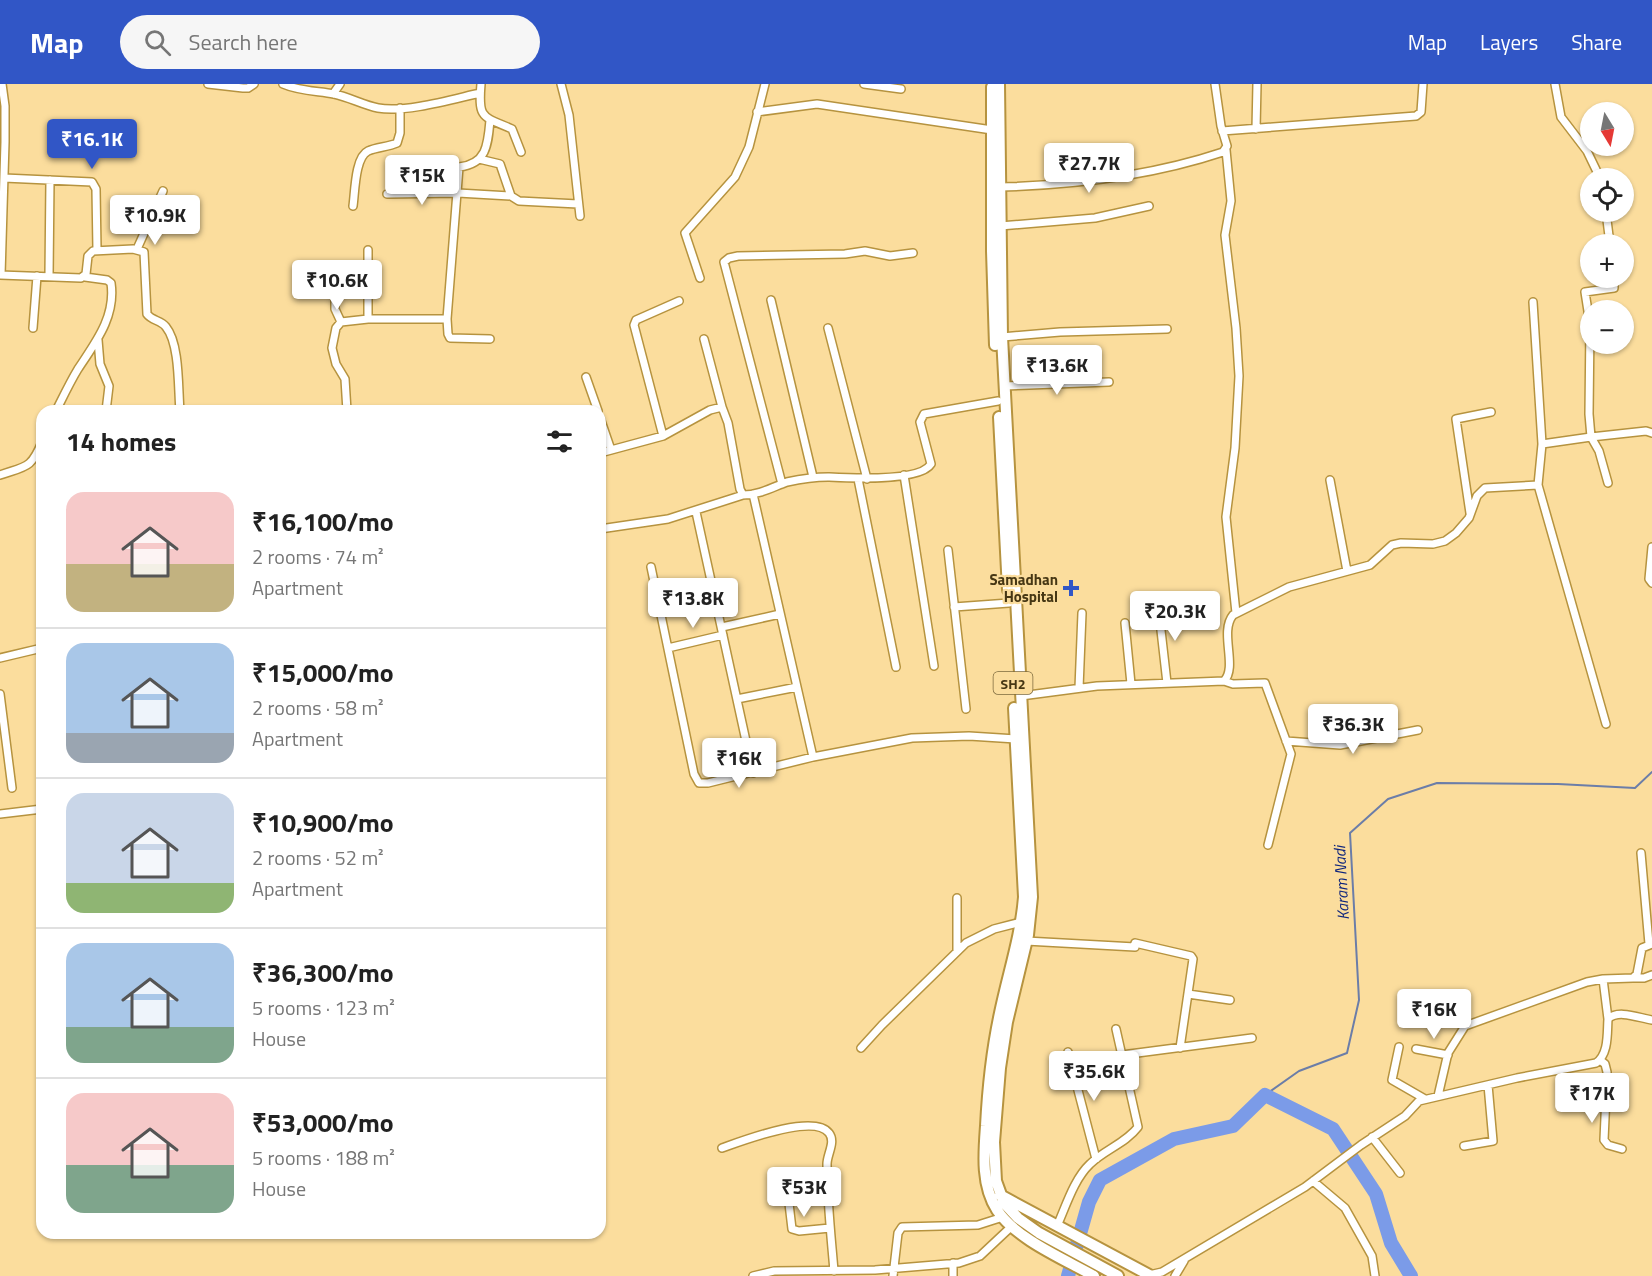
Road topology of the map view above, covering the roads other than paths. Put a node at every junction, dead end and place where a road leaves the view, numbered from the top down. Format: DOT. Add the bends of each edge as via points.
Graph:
graph roads {
  1 [pos="2,84"];
  2 [pos="208,84"];
  3 [pos="254,84"];
  4 [pos="283,84"];
  5 [pos="340,84"];
  6 [pos="481,84"];
  7 [pos="561,84"];
  8 [pos="765,84"];
  9 [pos="864,84"];
  10 [pos="992,84"];
  11 [pos="999,84"];
  12 [pos="1215,84"];
  13 [pos="1257,84"];
  14 [pos="1423,84"];
  15 [pos="1555,84"];
  16 [pos="293,86"];
  17 [pos="900,89"];
  18 [pos="480,93"];
  19 [pos="333,94"];
  20 [pos="400,108"];
  21 [pos="757,112"];
  22 [pos="490,120"];
  23 [pos="1256,129"];
  24 [pos="992,130"];
  25 [pos="1222,131"];
  26 [pos="1226,150"];
  27 [pos="521,152"];
  28 [pos="479,159"];
  29 [pos="1595,168"];
  30 [pos="4,178"];
  31 [pos="50,180"];
  32 [pos="1000,188"];
  33 [pos="163,191"];
  34 [pos="387,194"];
  35 [pos="457,194"];
  36 [pos="511,196"];
  37 [pos="578,204"];
  38 [pos="353,206"];
  39 [pos="1149,206"];
  40 [pos="580,216"];
  41 [pos="1000,226"];
  42 [pos="137,249"];
  43 [pos="97,250"];
  44 [pos="368,250"];
  45 [pos="996,250"];
  46 [pos="913,253"];
  47 [pos="1,275"];
  48 [pos="37,276"];
  49 [pos="49,276"];
  50 [pos="85,277"];
  51 [pos="700,278"];
  52 [pos="1614,288"];
  53 [pos="335,290"];
  54 [pos="771,300"];
  55 [pos="680,301"];
  56 [pos="1533,302"];
  57 [pos="368,319"];
  58 [pos="447,319"];
  59 [pos="341,322"];
  60 [pos="33,328"];
  61 [pos="828,328"];
  62 [pos="1167,330"];
  63 [pos="1002,337"];
  64 [pos="490,339"];
  65 [pos="704,339"];
  66 [pos="98,340"];
  67 [pos="586,377"];
  68 [pos="1109,382"];
  69 [pos="1004,386"];
  70 [pos="998,400"];
  71 [pos="59,405"];
  72 [pos="107,405"];
  73 [pos="179,405"];
  74 [pos="347,405"];
  75 [pos="596,405"];
  76 [pos="722,406"];
  77 [pos="1491,412"];
  78 [pos="1652,433"];
  79 [pos="606,435"];
  80 [pos="663,436"];
  81 [pos="1591,437"];
  82 [pos="1542,444"];
  83 [pos="611,450"];
  84 [pos="606,451"];
  85 [pos="36,455"];
  86 [pos="0,475"];
  87 [pos="904,475"];
  88 [pos="813,477"];
  89 [pos="858,479"];
  90 [pos="867,479"];
  91 [pos="1330,480"];
  92 [pos="1608,483"];
  93 [pos="782,484"];
  94 [pos="1539,485"];
  95 [pos="753,494"];
  96 [pos="743,495"];
  97 [pos="696,512"];
  98 [pos="1471,515"];
  99 [pos="606,528"];
  100 [pos="1652,547"];
  101 [pos="948,550"];
  102 [pos="651,567"];
  103 [pos="1347,571"];
  104 [pos="1652,583"];
  105 [pos="1009,603"];
  106 [pos="1158,604"];
  107 [pos="954,607"];
  108 [pos="1082,612"];
  109 [pos="1236,613"];
  110 [pos="780,614"];
  111 [pos="1125,623"];
  112 [pos="723,631"];
  113 [pos="668,648"];
  114 [pos="36,649"];
  115 [pos="0,658"];
  116 [pos="934,666"];
  117 [pos="896,667"];
  118 [pos="1224,681"];
  119 [pos="1167,683"];
  120 [pos="1131,684"];
  121 [pos="797,687"];
  122 [pos="1079,688"];
  123 [pos="0,694"];
  124 [pos="1021,696"];
  125 [pos="737,699"];
  126 [pos="966,709"];
  127 [pos="1606,724"];
  128 [pos="1418,730"];
  129 [pos="1016,739"];
  130 [pos="1286,741"];
  131 [pos="813,757"];
  132 [pos="753,773"];
  133 [pos="12,788"];
  134 [pos="36,810"];
  135 [pos="0,814"];
  136 [pos="1268,845"];
  137 [pos="1641,854"];
  138 [pos="957,898"];
  139 [pos="1649,913"];
  140 [pos="1021,922"];
  141 [pos="1026,941"];
  142 [pos="1650,944"];
  143 [pos="957,951"];
  144 [pos="1652,975"];
  145 [pos="1633,978"];
  146 [pos="1603,979"];
  147 [pos="1188,994"];
  148 [pos="1230,1000"];
  149 [pos="1608,1019"];
  150 [pos="1652,1020"];
  151 [pos="1116,1029"];
  152 [pos="1252,1038"];
  153 [pos="1180,1047"];
  154 [pos="1400,1047"];
  155 [pos="861,1048"];
  156 [pos="1416,1049"];
  157 [pos="1068,1052"];
  158 [pos="1122,1055"];
  159 [pos="1448,1055"];
  160 [pos="1600,1060"];
  161 [pos="1488,1084"];
  162 [pos="1438,1096"];
  163 [pos="1425,1099"];
  164 [pos="1372,1137"];
  165 [pos="1464,1146"];
  166 [pos="722,1148"];
  167 [pos="1622,1149"];
  168 [pos="1096,1159"];
  169 [pos="1400,1173"];
  170 [pos="991,1181"];
  171 [pos="1313,1181"];
  172 [pos="788,1195"];
  173 [pos="999,1195"];
  174 [pos="1003,1217"];
  175 [pos="1012,1226"];
  176 [pos="1059,1227"];
  177 [pos="830,1228"];
  178 [pos="1185,1259"];
  179 [pos="953,1263"];
  180 [pos="834,1271"];
  181 [pos="894,1272"];
  182 [pos="1146,1273"];
  183 [pos="801,1274"];
  184 [pos="762,1275"];
  185 [pos="753,1276"];
  186 [pos="953,1276"];
  187 [pos="1094,1276"];
  188 [pos="1118,1276"];
  189 [pos="1175,1276"];
  190 [pos="1375,1276"];
  1 -- 30 [label="street"];
  2 -- 3 [label="street" via="243,88"];
  4 -- 16 [label="street"];
  5 -- 19 [label="street"];
  6 -- 18 [label="street"];
  7 -- 37 [label="street" via="569,115"];
  8 -- 21 [label="street"];
  9 -- 17 [label="street"];
  10 -- 24 [label="main road, SH2"];
  11 -- 32 [label="main road, SH2"];
  12 -- 25 [label="street"];
  13 -- 23 [label="street"];
  14 -- 23 [label="street" via="1421,112 1416,116"];
  15 -- 29 [label="street" via="1561,117"];
  16 -- 19 [label="street"];
  18 -- 20 [label="street"];
  18 -- 22 [label="street" via="480,106"];
  19 -- 20 [label="street" via="377,108"];
  20 -- 38 [label="street" via="397,143 362,156"];
  21 -- 24 [label="street" via="817,104"];
  21 -- 51 [label="street" via="746,155 735,177 685,233"];
  22 -- 27 [label="street" via="512,129"];
  22 -- 28 [label="street" via="487,145"];
  23 -- 25 [label="street"];
  24 -- 45 [label="main road, SH2"];
  25 -- 26 [label="street"];
  26 -- 32 [label="street" via="1130,176"];
  26 -- 109 [label="street" via="1231,201 1225,235 1239,368 1236,448 1226,517"];
  28 -- 35 [label="street" via="471,166 459,167"];
  28 -- 36 [label="street" via="500,164"];
  30 -- 31 [label="street"];
  30 -- 47 [label="street"];
  31 -- 43 [label="street" via="94,184"];
  31 -- 49 [label="street"];
  32 -- 41 [label="main road, SH2"];
  33 -- 42 [label="street"];
  34 -- 35 [label="street"];
  35 -- 36 [label="street"];
  35 -- 58 [label="street"];
  36 -- 37 [label="street" via="519,201"];
  37 -- 40 [label="street"];
  39 -- 41 [label="street" via="1095,218"];
  41 -- 45 [label="main road, SH2"];
  42 -- 43 [label="street"];
  42 -- 73 [label="street" via="145,257 147,314 167,327 173,344"];
  43 -- 50 [label="street" via="88,256"];
  44 -- 57 [label="street"];
  45 -- 63 [label="main road, SH2"];
  45 -- 70 [label="main road, SH2"];
  46 -- 93 [label="street" via="738,256 724,262"];
  47 -- 48 [label="street"];
  48 -- 49 [label="street"];
  48 -- 60 [label="street"];
  49 -- 50 [label="street"];
  50 -- 66 [label="street" via="111,284 105,324"];
  52 -- 81 [label="street" via="1584,293 1590,324"];
  53 -- 59 [label="street" via="335,309"];
  54 -- 88 [label="street"];
  55 -- 80 [label="street" via="636,320 634,325"];
  56 -- 82 [label="street"];
  57 -- 58 [label="street"];
  57 -- 59 [label="street"];
  58 -- 64 [label="street" via="450,338"];
  59 -- 74 [label="street" via="332,348 345,379"];
  61 -- 90 [label="street"];
  62 -- 63 [label="street"];
  63 -- 69 [label="main road, SH2"];
  65 -- 76 [label="street"];
  66 -- 71 [label="street"];
  66 -- 72 [label="street" via="100,364 109,386"];
  67 -- 75 [label="street"];
  68 -- 69 [label="street"];
  69 -- 124 [label="main road, SH2"];
  70 -- 87 [label="street" via="924,414 920,422 931,464 926,470"];
  70 -- 105 [label="main road, SH2"];
  76 -- 80 [label="street"];
  76 -- 96 [label="street"];
  77 -- 98 [label="street" via="1456,419"];
  78 -- 81 [label="street"];
  79 -- 83 [label="street"];
  80 -- 83 [label="street"];
  81 -- 82 [label="street"];
  81 -- 92 [label="street"];
  82 -- 94 [label="street"];
  83 -- 84 [label="street"];
  85 -- 86 [label="street" via="28,465"];
  87 -- 90 [label="street"];
  87 -- 116 [label="street"];
  88 -- 89 [label="street"];
  88 -- 93 [label="street"];
  89 -- 90 [label="street"];
  89 -- 117 [label="street"];
  91 -- 103 [label="street"];
  93 -- 95 [label="street"];
  94 -- 98 [label="street" via="1485,488"];
  94 -- 127 [label="street"];
  95 -- 96 [label="street"];
  95 -- 110 [label="street"];
  96 -- 97 [label="street"];
  97 -- 99 [label="street"];
  97 -- 112 [label="street"];
  98 -- 103 [label="street" via="1445,541 1396,544 1370,565"];
  100 -- 104 [label="street"];
  101 -- 107 [label="street"];
  102 -- 113 [label="street"];
  103 -- 109 [label="street" via="1289,587"];
  105 -- 107 [label="street"];
  105 -- 129 [label="main road, SH2"];
  106 -- 119 [label="street"];
  107 -- 126 [label="street"];
  108 -- 122 [label="street"];
  109 -- 118 [label="street" via="1228,623 1229,672"];
  110 -- 112 [label="street"];
  110 -- 121 [label="street"];
  111 -- 120 [label="street"];
  112 -- 113 [label="street"];
  112 -- 125 [label="street"];
  113 -- 132 [label="street" via="696,780 703,784"];
  114 -- 115 [label="street"];
  118 -- 119 [label="street"];
  118 -- 130 [label="street" via="1265,684"];
  119 -- 120 [label="street"];
  120 -- 122 [label="street"];
  121 -- 125 [label="street"];
  121 -- 131 [label="street"];
  122 -- 124 [label="street"];
  123 -- 133 [label="street"];
  124 -- 141 [label="main road, SH2" via="1031,888"];
  125 -- 132 [label="street"];
  128 -- 130 [label="street" via="1340,745"];
  129 -- 131 [label="street" via="925,737"];
  129 -- 140 [label="main road, SH2" via="1023,876"];
  130 -- 136 [label="street" via="1291,757"];
  131 -- 132 [label="street"];
  134 -- 135 [label="street"];
  137 -- 139 [label="street"];
  138 -- 143 [label="street"];
  139 -- 142 [label="street"];
  140 -- 143 [label="street" via="974,937"];
  140 -- 170 [label="main road, SH2" via="991,1065 985,1141"];
  141 -- 147 [label="street" via="1135,945 1193,957"];
  141 -- 170 [label="main road, SH2" via="1003,1043"];
  142 -- 145 [label="street" via="1642,948"];
  143 -- 155 [label="street"];
  144 -- 145 [label="street"];
  145 -- 146 [label="street"];
  146 -- 149 [label="street"];
  146 -- 159 [label="street" via="1468,1025 1461,1030"];
  147 -- 148 [label="street"];
  147 -- 153 [label="street"];
  149 -- 150 [label="street" via="1618,1014"];
  149 -- 160 [label="street" via="1605,1051"];
  151 -- 158 [label="street"];
  152 -- 153 [label="street"];
  153 -- 158 [label="street"];
  154 -- 163 [label="street" via="1392,1078"];
  156 -- 159 [label="street"];
  157 -- 168 [label="street"];
  158 -- 168 [label="street" via="1138,1127"];
  159 -- 162 [label="street"];
  160 -- 161 [label="street"];
  160 -- 167 [label="street" via="1606,1072 1604,1140"];
  161 -- 162 [label="street"];
  161 -- 165 [label="street" via="1493,1141"];
  162 -- 163 [label="street"];
  163 -- 164 [label="street"];
  164 -- 169 [label="street"];
  164 -- 171 [label="street"];
  166 -- 177 [label="street" via="787,1127 826,1130 832,1137 826,1161"];
  168 -- 176 [label="street" via="1085,1169"];
  170 -- 173 [label="main road, SH2"];
  170 -- 174 [label="main road, SH2" via="992,1201"];
  171 -- 178 [label="street"];
  171 -- 190 [label="street" via="1345,1208 1372,1256"];
  172 -- 177 [label="street" via="792,1229"];
  173 -- 176 [label="main road"];
  173 -- 188 [label="main road, SH2" via="1018,1218"];
  174 -- 175 [label="main road, SH2"];
  174 -- 181 [label="street" via="978,1225 902,1227"];
  175 -- 179 [label="street" via="980,1256"];
  175 -- 187 [label="main road, SH2"];
  176 -- 182 [label="main road"];
  177 -- 180 [label="street"];
  178 -- 182 [label="street" via="1162,1272"];
  178 -- 189 [label="street"];
  179 -- 181 [label="street"];
  179 -- 186 [label="street"];
  180 -- 181 [label="street"];
  180 -- 183 [label="street"];
  183 -- 184 [label="street"];
  184 -- 185 [label="street"];
}
